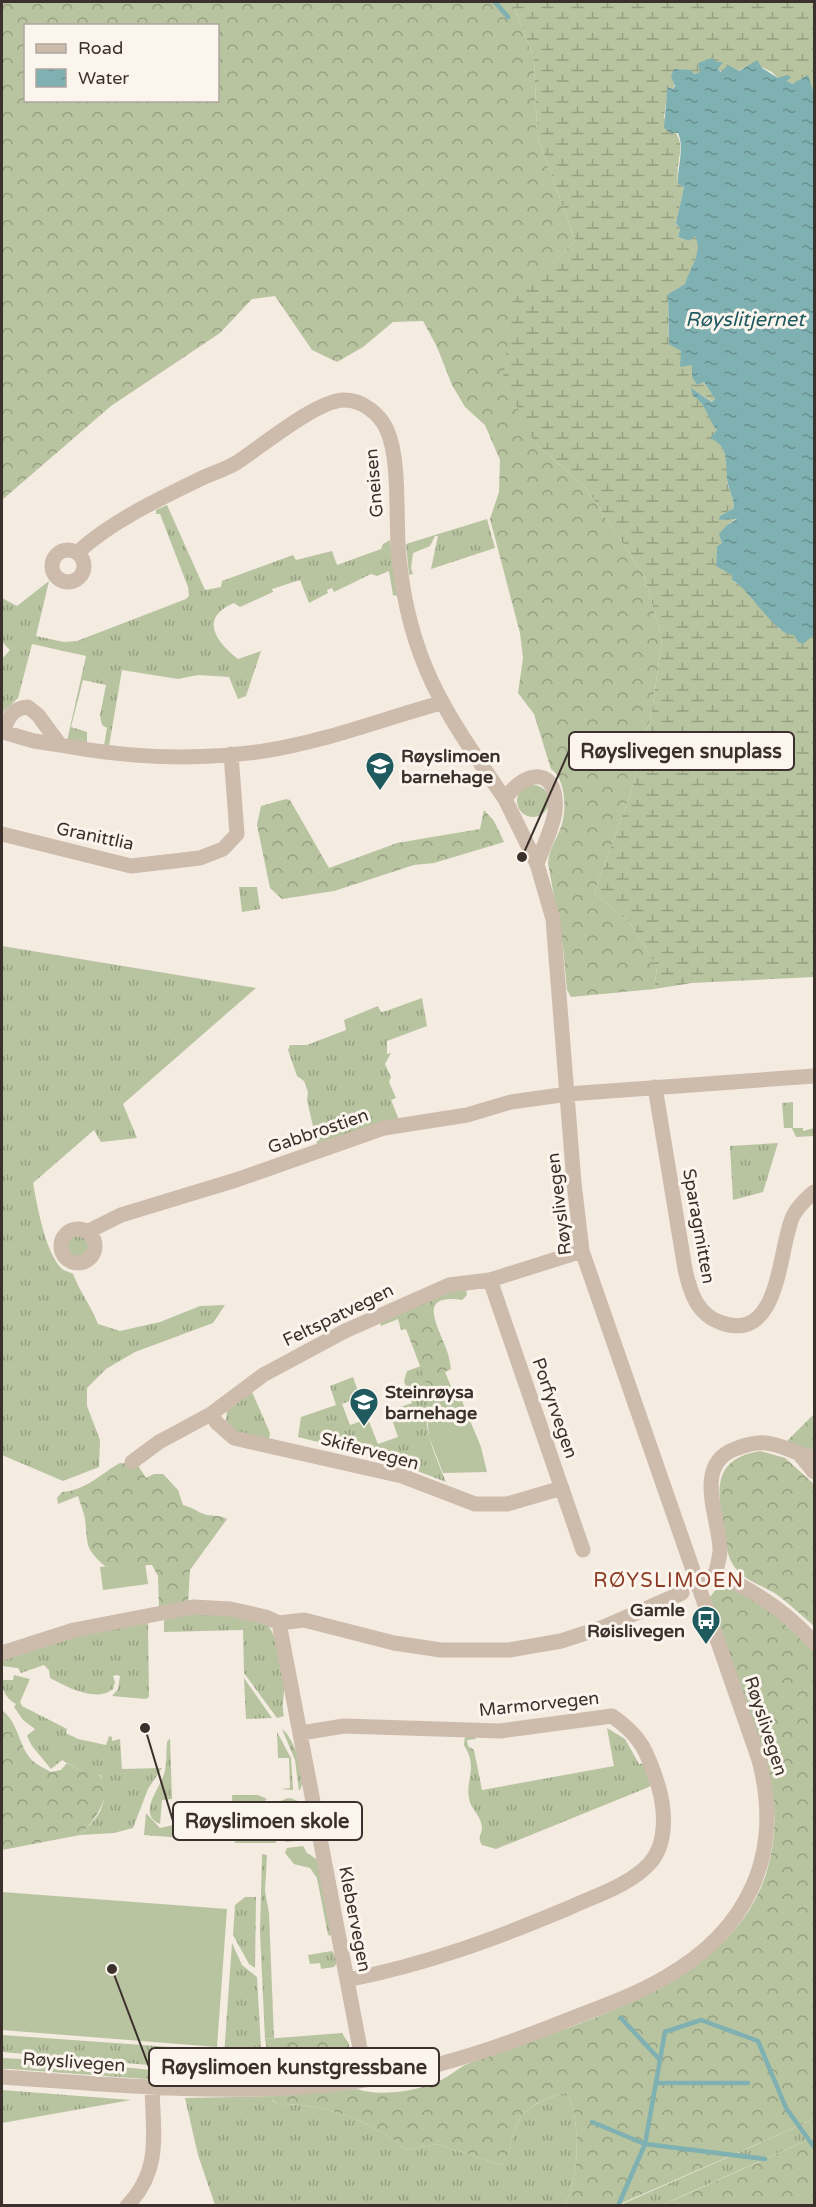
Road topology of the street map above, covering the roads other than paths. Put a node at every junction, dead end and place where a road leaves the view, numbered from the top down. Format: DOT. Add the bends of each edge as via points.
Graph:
graph roads {
  1 [pos="78,552"];
  2 [pos="441,703"];
  3 [pos="60,745"];
  4 [pos="231,754"];
  5 [pos="505,799"];
  6 [pos="2,834"];
  7 [pos="537,864"];
  8 [pos="814,1076"];
  9 [pos="655,1087"];
  10 [pos="568,1094"];
  11 [pos="814,1192"];
  12 [pos="87,1232"];
  13 [pos="582,1251"];
  14 [pos="490,1280"];
  15 [pos="211,1414"];
  16 [pos="807,1456"];
  17 [pos="132,1462"];
  18 [pos="814,1472"];
  19 [pos="562,1488"];
  20 [pos="583,1550"];
  21 [pos="716,1573"];
  22 [pos="698,1587"];
  23 [pos="682,1593"];
  24 [pos="279,1623"];
  25 [pos="814,1643"];
  26 [pos="2,1653"];
  27 [pos="301,1733"];
  28 [pos="347,1980"];
  29 [pos="2,2077"];
  30 [pos="366,2080"];
  31 [pos="152,2087"];
  32 [pos="127,2205"];
  1 -- 2 [label="street, Gneisen" via="147,507 230,466 320,405 344,400 358,403 378,416 391,442 406,608 416,646"];
  2 -- 4 [label="street" via="334,734"];
  2 -- 5 [label="street, Gneisen"];
  3 -- 4 [label="street" via="136,757"];
  4 -- 6 [label="street, Granittlia" via="237,834 224,849 200,858 131,866"];
  5 -- 7 [label="street, Røyslivegen"];
  5 -- 7 [label="street" via="521,779 531,776 551,784 556,795 555,814"];
  7 -- 10 [label="street, Røyslivegen" via="552,919"];
  8 -- 9 [label="street"];
  9 -- 10 [label="street"];
  9 -- 11 [label="street, Sparagmitten" via="687,1278 691,1295 709,1317 735,1325 761,1316 773,1294 793,1216"];
  10 -- 12 [label="street, Gabbrostien" via="384,1128 121,1215"];
  10 -- 13 [label="street, Røyslivegen"];
  13 -- 14 [label="street, Feltspatvegen"];
  13 -- 22 [label="street, Røyslivegen"];
  14 -- 15 [label="street, Feltspatvegen" via="449,1285 345,1331 263,1375"];
  14 -- 19 [label="street, Porfyrvegen"];
  15 -- 17 [label="street, Feltspatvegen" via="159,1442"];
  15 -- 19 [label="street, Skifervegen" via="234,1438 402,1476 475,1504 507,1504"];
  16 -- 18 [label="street"];
  16 -- 21 [label="street" via="785,1447 755,1443 730,1451 720,1460 710,1492 720,1549"];
  19 -- 20 [label="street, Porfyrvegen"];
  21 -- 22 [label="street"];
  21 -- 25 [label="street" via="759,1595 801,1626"];
  22 -- 30 [label="street, Røyslivegen" via="766,1787 766,1845 745,1903 717,1941 663,1979 534,2033 400,2075"];
  23 -- 24 [label="street" via="572,1638 509,1650 441,1650 394,1643 304,1620"];
  24 -- 26 [label="street" via="230,1609 193,1608 74,1630"];
  24 -- 27 [label="street, Klebervegen"];
  27 -- 28 [label="street, Klebervegen"];
  27 -- 28 [label="street, Marmorvegen" via="344,1726 500,1731 612,1716 632,1730 645,1748 664,1809 661,1838 651,1862 621,1884 448,1956"];
  28 -- 30 [label="street, Klebervegen"];
  29 -- 31 [label="street, Røyslivegen"];
  30 -- 31 [label="street, Røyslivegen" via="262,2089"];
  31 -- 32 [label="street" via="150,2173"];
}
